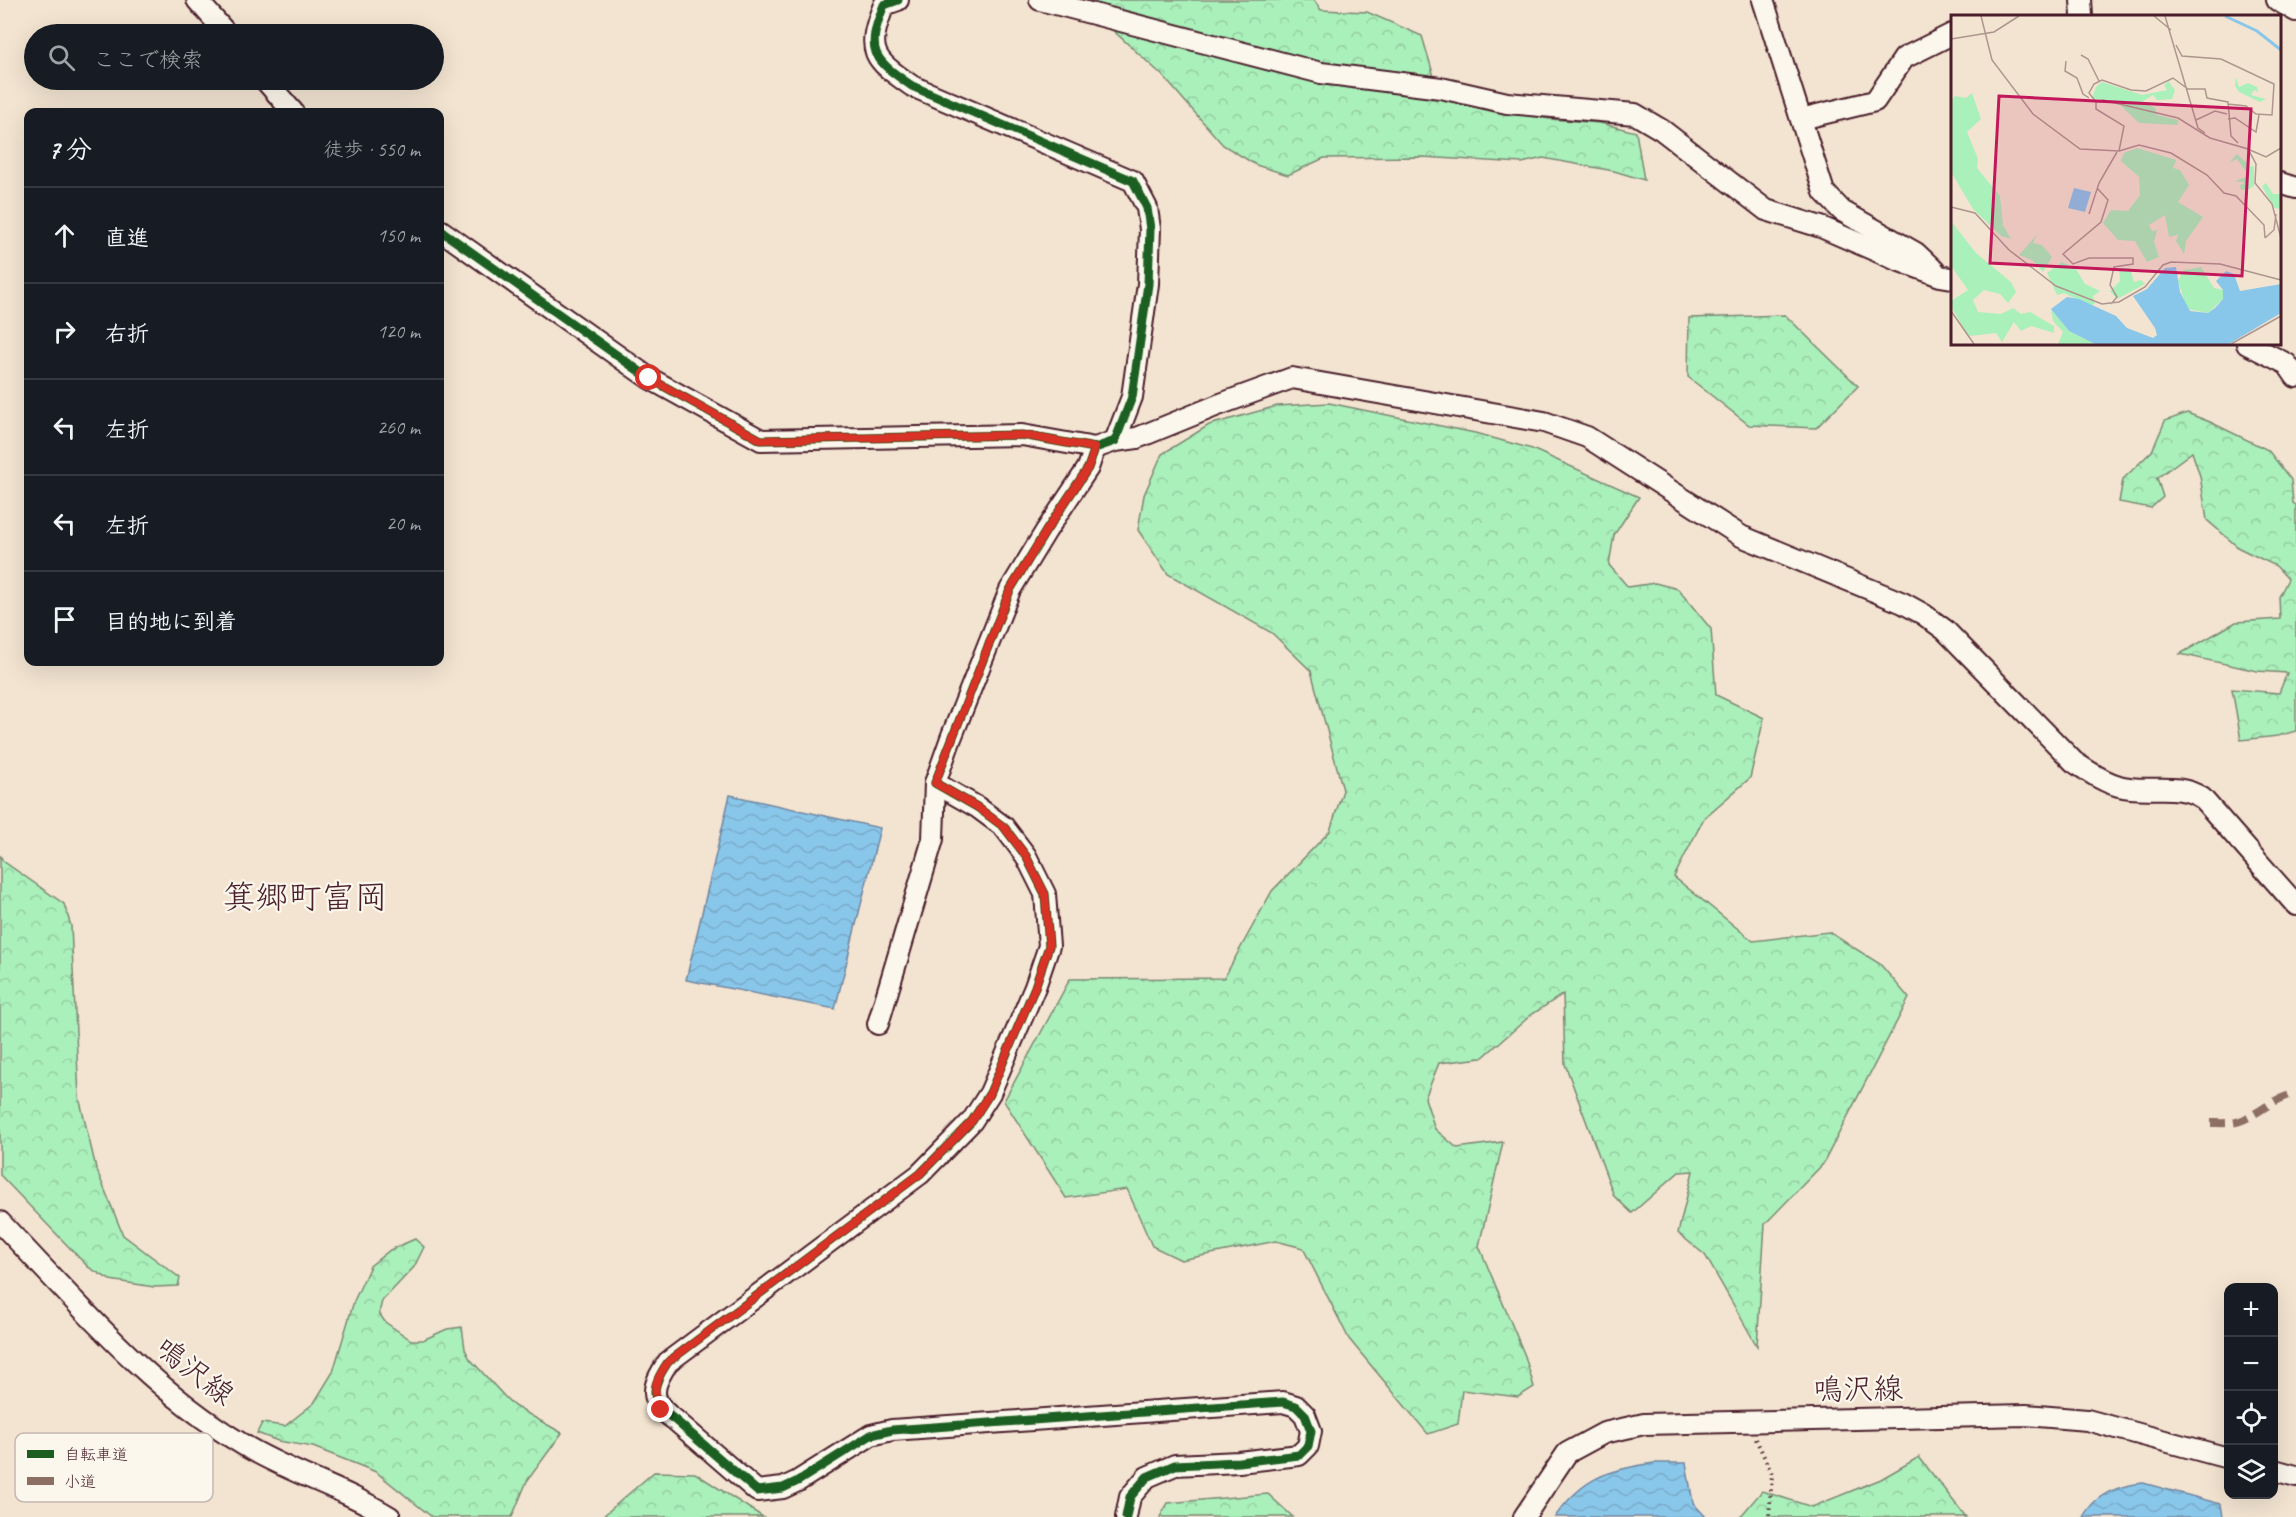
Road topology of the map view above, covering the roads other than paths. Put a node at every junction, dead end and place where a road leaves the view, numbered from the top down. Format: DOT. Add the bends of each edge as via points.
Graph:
graph roads {
  1 [pos="197,0"];
  2 [pos="1041,0"];
  3 [pos="1763,0"];
  4 [pos="2081,0"];
  5 [pos="2277,0"];
  6 [pos="885,2"];
  7 [pos="2296,11"];
  8 [pos="2082,15"];
  9 [pos="218,24"];
  10 [pos="1951,35"];
  11 [pos="274,90"];
  12 [pos="290,108"];
  13 [pos="1801,119"];
  14 [pos="2281,183"];
  15 [pos="2296,188"];
  16 [pos="444,233"];
  17 [pos="1946,277"];
  18 [pos="2249,345"];
  19 [pos="2293,369"];
  20 [pos="1115,441"];
  21 [pos="1095,448"];
  22 [pos="935,783"];
  23 [pos="2296,905"];
  24 [pos="878,1024"];
  25 [pos="0,1222"];
  26 [pos="2224,1457"];
  27 [pos="2278,1471"];
  28 [pos="2296,1476"];
  29 [pos="390,1517"];
  30 [pos="1126,1517"];
  31 [pos="1524,1517"];
  1 -- 9 [label="street"];
  2 -- 17 [label="street" via="1321,73 1441,88 1508,103 1635,114 1662,130 1766,210 1821,227"];
  3 -- 13 [label="street"];
  4 -- 8 [label="street"];
  5 -- 7 [label="street"];
  6 -- 20 [label="street" via="875,28 874,51 884,68 912,86 1133,181 1140,192 1148,208 1149,284 1132,397"];
  10 -- 13 [label="street" via="1904,58 1875,101"];
  11 -- 12 [label="street"];
  13 -- 17 [label="street" via="1824,192 1842,211 1916,253"];
  14 -- 15 [label="street"];
  16 -- 21 [label="street" via="649,378 761,440 1022,435"];
  18 -- 19 [label="street"];
  20 -- 21 [label="street"];
  20 -- 23 [label="street" via="1137,438 1292,378 1544,422 1587,437 1741,536 1923,614 1945,630 2074,762 2089,772 2120,786 2193,792"];
  21 -- 22 [label="street" via="1088,468 1010,590"];
  22 -- 24 [label="street" via="933,839"];
  22 -- 30 [label="street" via="1004,827 1026,856 1045,894 1049,946 990,1093 972,1121 920,1174 668,1362 656,1380 655,1397 661,1410 757,1491 790,1485 871,1435 892,1430 1283,1402 1296,1406 1305,1415 1311,1431 1308,1446 1299,1455 1175,1465 1147,1477 1130,1497"];
  25 -- 29 [label="street, 鳴沢線" via="134,1362 170,1394 243,1445"];
  26 -- 31 [label="street, 鳴沢線" via="2087,1419 2026,1415 1644,1424 1604,1434 1567,1453"];
  27 -- 28 [label="street"];
}
